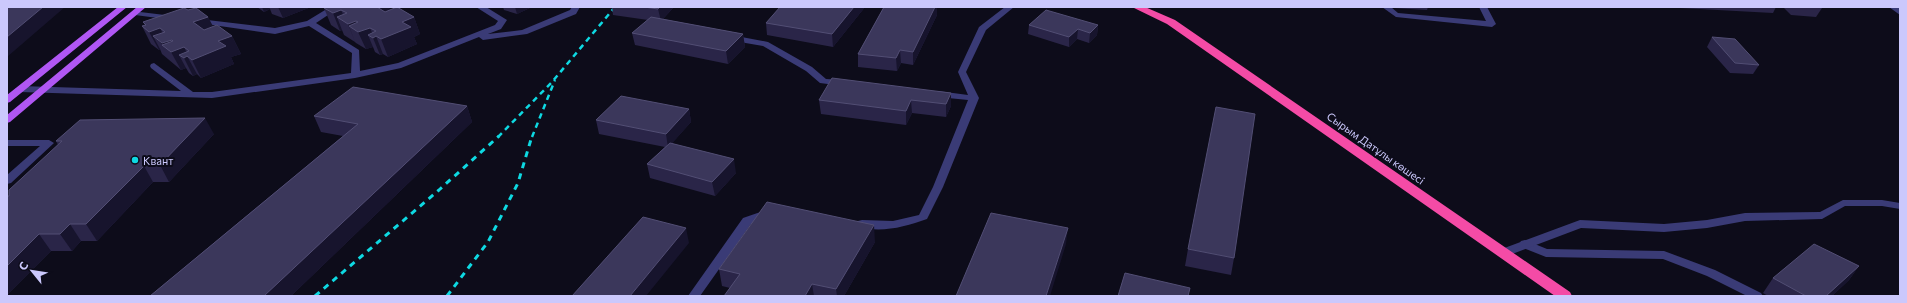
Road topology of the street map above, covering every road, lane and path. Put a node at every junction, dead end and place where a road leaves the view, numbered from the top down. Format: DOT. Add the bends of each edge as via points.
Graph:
graph roads {
  1 [pos="123,7"];
  2 [pos="336,7"];
  3 [pos="480,7"];
  4 [pos="576,7"];
  5 [pos="1010,7"];
  6 [pos="1137,7"];
  7 [pos="1159,7"];
  8 [pos="1386,7"];
  9 [pos="1483,7"];
  10 [pos="1893,7"];
  11 [pos="139,10"];
  12 [pos="1900,13"];
  13 [pos="1171,22"];
  14 [pos="310,23"];
  15 [pos="721,36"];
  16 [pos="467,40"];
  17 [pos="154,66"];
  18 [pos="355,74"];
  19 [pos="853,84"];
  20 [pos="20,89"];
  21 [pos="41,91"];
  22 [pos="929,93"];
  23 [pos="192,95"];
  24 [pos="974,98"];
  25 [pos="7,100"];
  26 [pos="7,120"];
  27 [pos="7,143"];
  28 [pos="7,181"];
  29 [pos="1900,206"];
  30 [pos="778,211"];
  31 [pos="854,222"];
  32 [pos="1525,244"];
  33 [pos="1503,253"];
  34 [pos="694,296"];
  35 [pos="1565,296"];
  36 [pos="1757,296"];
  1 -- 20 [label="main road"];
  2 -- 14 [label="street"];
  3 -- 16 [label="street" via="503,20 498,28"];
  4 -- 16 [label="street" via="573,12 524,32"];
  5 -- 24 [label="street" via="982,29 962,72"];
  6 -- 13 [label="highway, Сырым Датұлы көшесі"];
  7 -- 13 [label="highway, Сырым Датұлы көшесі"];
  8 -- 9 [label="street" via="1396,15 1492,24"];
  10 -- 12 [label="street"];
  11 -- 14 [label="street" via="275,31"];
  11 -- 21 [label="main road"];
  13 -- 33 [label="highway, Сырым Датұлы көшесі"];
  14 -- 18 [label="street" via="356,52"];
  15 -- 19 [label="street" via="765,44 809,69 823,81"];
  16 -- 18 [label="street" via="401,65"];
  17 -- 23 [label="street"];
  18 -- 23 [label="street" via="212,95"];
  20 -- 21 [label="street"];
  20 -- 25 [label="main road"];
  21 -- 23 [label="street"];
  21 -- 26 [label="main road"];
  22 -- 24 [label="street"];
  24 -- 31 [label="street" via="923,217 896,226 876,227"];
  27 -- 28 [label="street" via="49,143"];
  29 -- 32 [label="street" via="1882,203 1843,203 1822,215 1745,217 1664,228 1580,224"];
  30 -- 34 [label="street" via="747,220"];
  32 -- 33 [label="street"];
  32 -- 36 [label="street" via="1546,253 1664,255 1711,272"];
  33 -- 35 [label="highway, Сырым Датұлы көшесі"];
}
